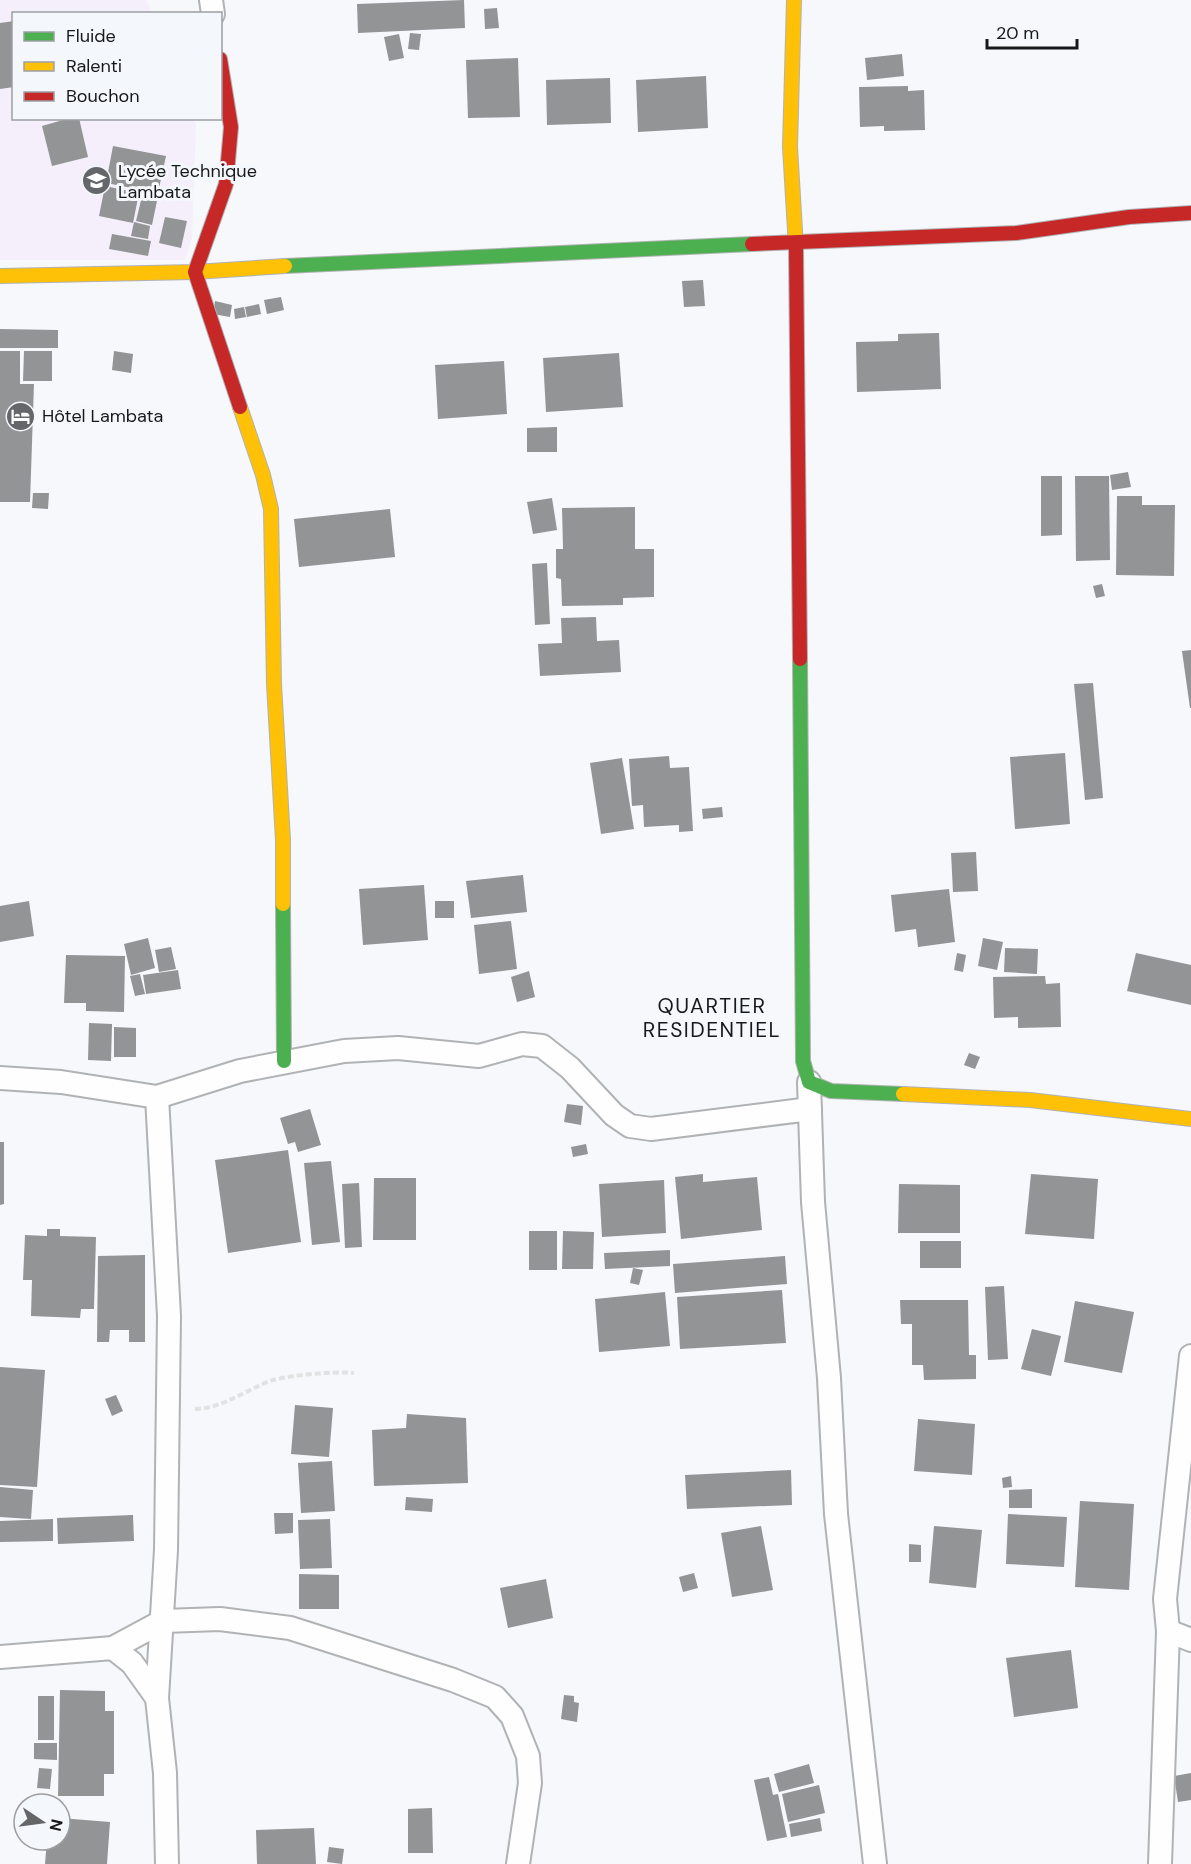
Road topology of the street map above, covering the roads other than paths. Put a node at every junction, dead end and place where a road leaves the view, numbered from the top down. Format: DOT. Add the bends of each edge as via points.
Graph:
graph roads {
  1 [pos="794,0"];
  2 [pos="222,71"];
  3 [pos="1191,213"];
  4 [pos="796,243"];
  5 [pos="195,272"];
  6 [pos="0,276"];
  7 [pos="284,1061"];
  8 [pos="0,1078"];
  9 [pos="809,1082"];
  10 [pos="157,1097"];
  11 [pos="810,1109"];
  12 [pos="1191,1119"];
  13 [pos="1191,1356"];
  14 [pos="163,1621"];
  15 [pos="1168,1631"];
  16 [pos="1191,1640"];
  17 [pos="113,1648"];
  18 [pos="0,1657"];
  19 [pos="157,1698"];
  20 [pos="167,1864"];
  21 [pos="518,1864"];
  22 [pos="875,1864"];
  23 [pos="1160,1864"];
  1 -- 4 [label="street" via="790,147"];
  2 -- 5 [label="street" via="231,127 226,184"];
  3 -- 4 [label="street" via="1128,217 1016,233"];
  4 -- 5 [label="street"];
  4 -- 9 [label="street" via="803,1061"];
  5 -- 6 [label="street"];
  5 -- 7 [label="street" via="272,509 274,684 283,840"];
  7 -- 10 [label="street"];
  7 -- 11 [label="street" via="398,1048 479,1056 522,1044 542,1046 570,1068 614,1116 630,1126 651,1129"];
  8 -- 10 [label="street" via="61,1082"];
  9 -- 11 [label="street"];
  9 -- 12 [label="street" via="831,1091 1030,1100"];
  10 -- 14 [label="street" via="169,1316"];
  11 -- 22 [label="street" via="836,1514"];
  13 -- 15 [label="street" via="1165,1599"];
  14 -- 17 [label="street"];
  14 -- 19 [label="street"];
  14 -- 21 [label="street" via="220,1619 290,1628 495,1697 512,1716 528,1755 530,1783"];
  15 -- 16 [label="street"];
  15 -- 23 [label="street"];
  17 -- 18 [label="street"];
  17 -- 19 [label="street" via="132,1663"];
  19 -- 20 [label="street" via="165,1773"];
}
